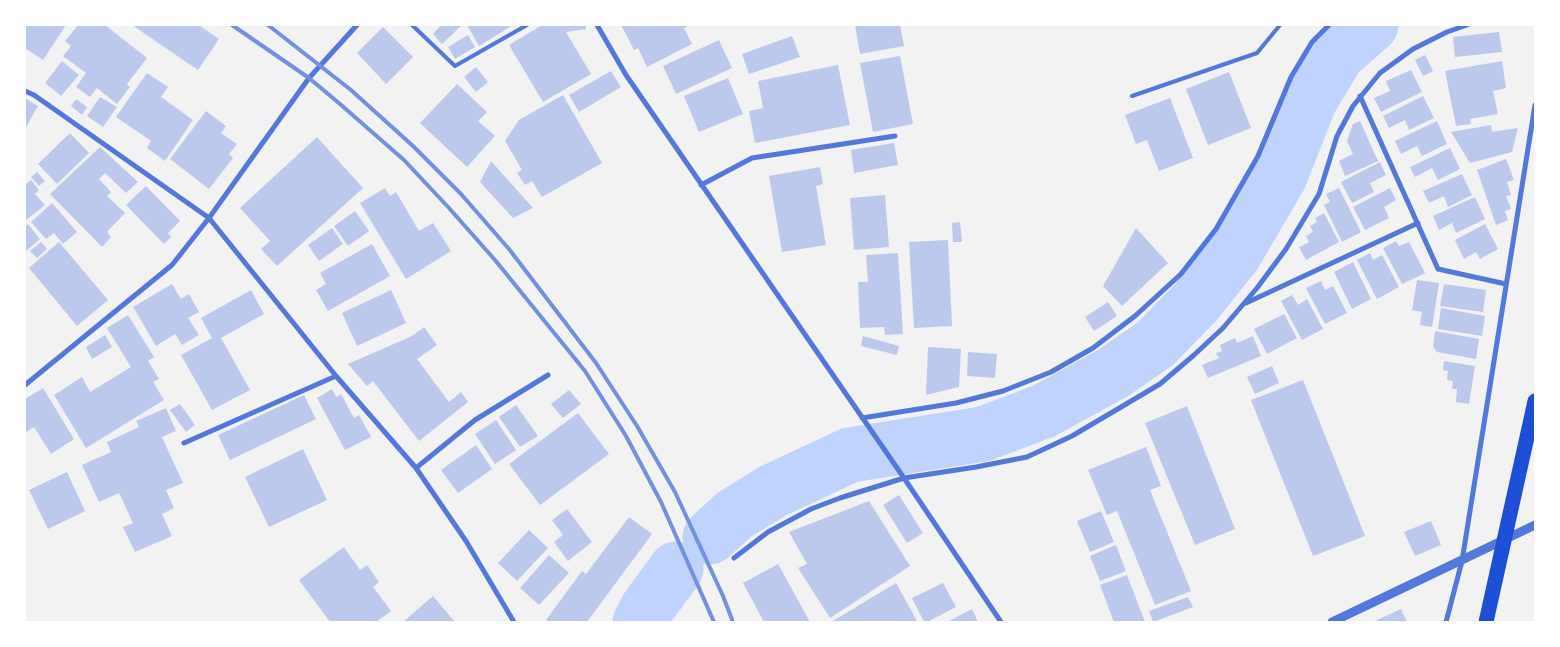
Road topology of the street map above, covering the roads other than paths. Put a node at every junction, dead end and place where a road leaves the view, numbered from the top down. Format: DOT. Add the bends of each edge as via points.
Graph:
graph roads {
  1 [pos="357,25"];
  2 [pos="412,25"];
  3 [pos="527,25"];
  4 [pos="598,25"];
  5 [pos="1280,25"];
  6 [pos="1329,25"];
  7 [pos="1467,25"];
  8 [pos="25,90"];
  9 [pos="1132,96"];
  10 [pos="1360,96"];
  11 [pos="1535,106"];
  12 [pos="895,136"];
  13 [pos="701,185"];
  14 [pos="209,218"];
  15 [pos="1418,222"];
  16 [pos="1506,284"];
  17 [pos="1244,303"];
  18 [pos="548,375"];
  19 [pos="336,376"];
  20 [pos="25,385"];
  21 [pos="1535,401"];
  22 [pos="862,418"];
  23 [pos="184,443"];
  24 [pos="416,468"];
  25 [pos="904,478"];
  26 [pos="1535,525"];
  27 [pos="734,558"];
  28 [pos="1462,560"];
  29 [pos="514,622"];
  30 [pos="1001,622"];
  31 [pos="1332,622"];
  32 [pos="1446,622"];
  33 [pos="1486,622"];
  1 -- 14 [label="street" via="309,78"];
  2 -- 3 [label="lane" via="455,66"];
  4 -- 13 [label="street" via="626,75"];
  5 -- 9 [label="lane" via="1257,53"];
  6 -- 22 [label="street" via="1312,42 1291,77 1258,156 1216,229 1181,274 1135,316 1093,348 1051,372 1003,391 956,404"];
  7 -- 10 [label="street" via="1413,49 1380,73"];
  8 -- 14 [label="street"];
  10 -- 15 [label="street"];
  10 -- 17 [label="street" via="1337,136 1319,194 1286,249"];
  11 -- 16 [label="street"];
  12 -- 13 [label="street" via="752,158"];
  13 -- 22 [label="street"];
  14 -- 19 [label="street"];
  14 -- 20 [label="street" via="172,265"];
  15 -- 16 [label="street" via="1438,269"];
  15 -- 17 [label="street"];
  16 -- 28 [label="street"];
  17 -- 25 [label="street" via="1223,328 1160,384 1072,436 1027,456"];
  18 -- 24 [label="street" via="475,420"];
  19 -- 23 [label="street"];
  19 -- 24 [label="street"];
  21 -- 33 [label="highway"];
  22 -- 25 [label="street"];
  24 -- 29 [label="street" via="466,540"];
  25 -- 27 [label="street" via="810,509 768,532"];
  25 -- 30 [label="street"];
  26 -- 28 [label="street"];
  28 -- 31 [label="street"];
  28 -- 32 [label="street"];
}
